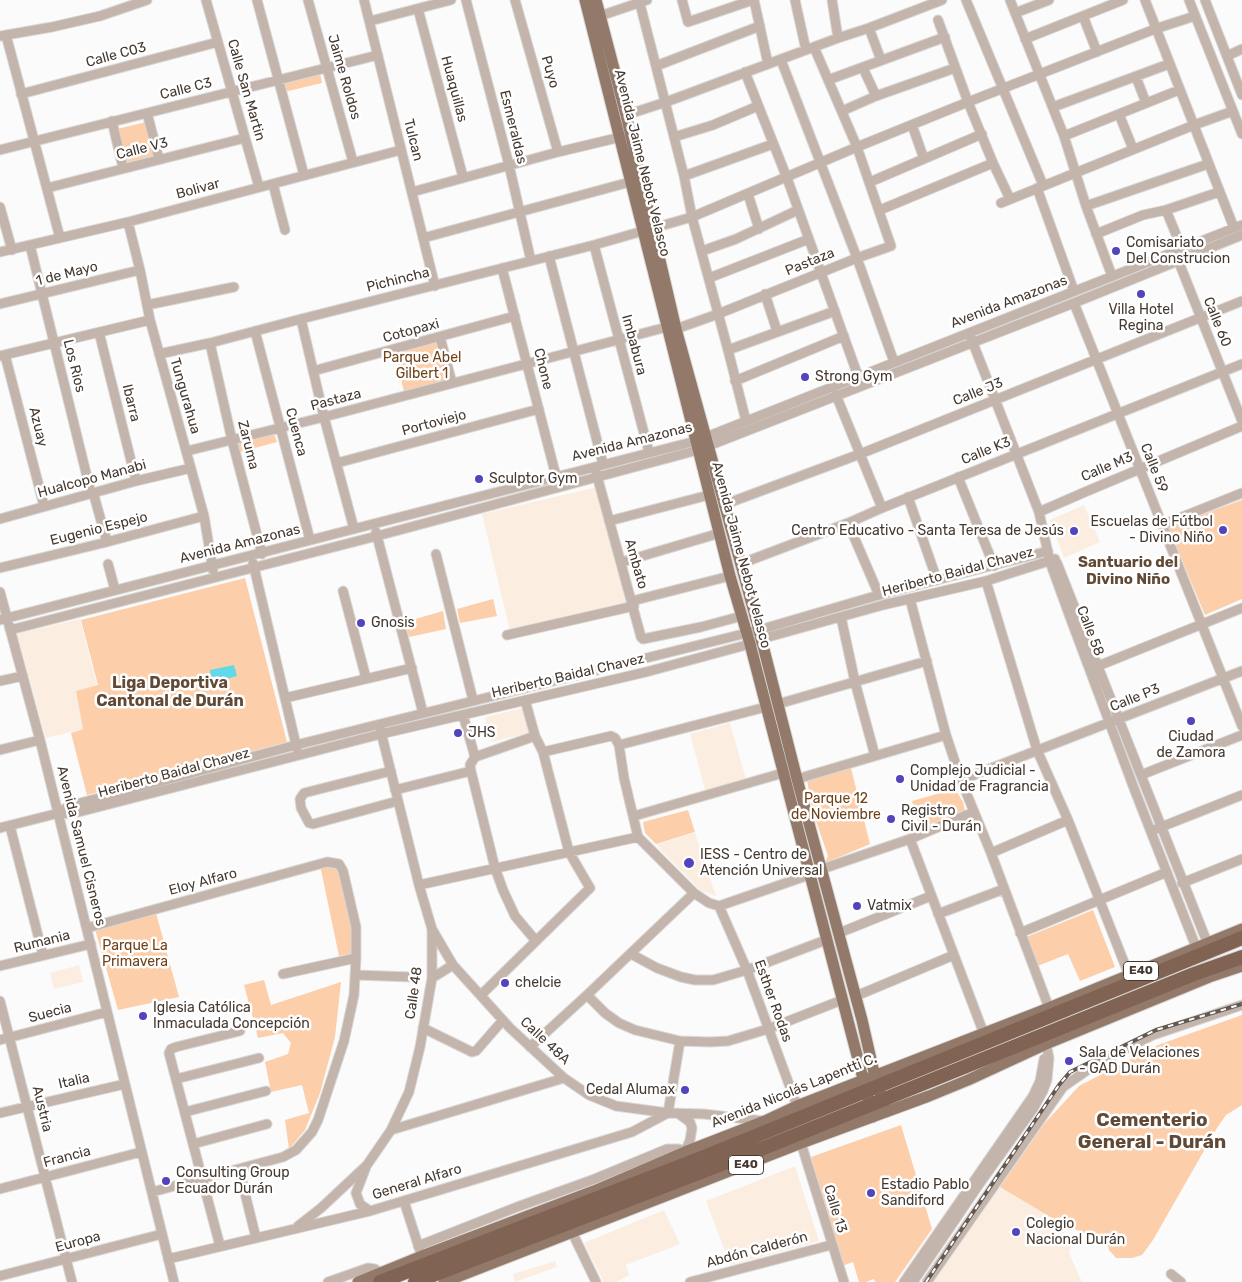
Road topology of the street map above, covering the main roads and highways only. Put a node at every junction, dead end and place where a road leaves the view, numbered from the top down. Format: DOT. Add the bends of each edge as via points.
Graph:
graph roads {
  1 [pos="586,0"];
  2 [pos="596,0"];
  3 [pos="648,231"];
  4 [pos="702,443"];
  5 [pos="1242,929"];
  6 [pos="1242,938"];
  7 [pos="1242,956"];
  8 [pos="1242,966"];
  9 [pos="1044,1023"];
  10 [pos="874,1096"];
  11 [pos="570,1204"];
  12 [pos="420,1269"];
  13 [pos="380,1277"];
  14 [pos="358,1282"];
  15 [pos="444,1282"];
  1 -- 3 [label="main road, Avenida Jaime Nebot Velasco" via="630,182"];
  2 -- 3 [label="main road, Avenida Jaime Nebot Velasco" via="626,115"];
  3 -- 4 [label="main road, Avenida Jaime Nebot Velasco"];
  4 -- 10 [label="main road, Avenida Jaime Nebot Velasco" via="724,504 856,996"];
  4 -- 10 [label="main road, Avenida Jaime Nebot Velasco" via="709,495 730,576 842,1000"];
  5 -- 9 [label="main road, Avenida Nicolás Lapentti C. / E40" via="1129,976"];
  6 -- 9 [label="highway, Avenida Nicolás Lapentti C. / E40"];
  7 -- 9 [label="highway, Avenida Nicolás Lapentti C. / E40"];
  8 -- 9 [label="main road, Avenida Nicolás Lapentti C. / E40"];
  9 -- 10 [label="highway, Avenida Nicolás Lapentti C. / E40"];
  9 -- 10 [label="main road, Avenida Nicolás Lapentti C. / E40" via="984,1034"];
  9 -- 10 [label="main road, Avenida Nicolás Lapentti C. / E40" via="968,1080"];
  10 -- 11 [label="highway, Avenida Nicolás Lapentti C. / E40"];
  10 -- 11 [label="main road, Avenida Nicolás Lapentti C. / E40" via="797,1106"];
  10 -- 12 [label="highway, Avenida Nicolás Lapentti C. / E40" via="766,1147"];
  10 -- 15 [label="main road, Avenida Nicolás Lapentti C. / E40" via="801,1144"];
  11 -- 12 [label="highway, Avenida Nicolás Lapentti C. / E40"];
  12 -- 13 [label="highway, Avenida Nicolás Lapentti C. / E40"];
  13 -- 14 [label="main road, Avenida Nicolás Lapentti C. / E40"];
}
